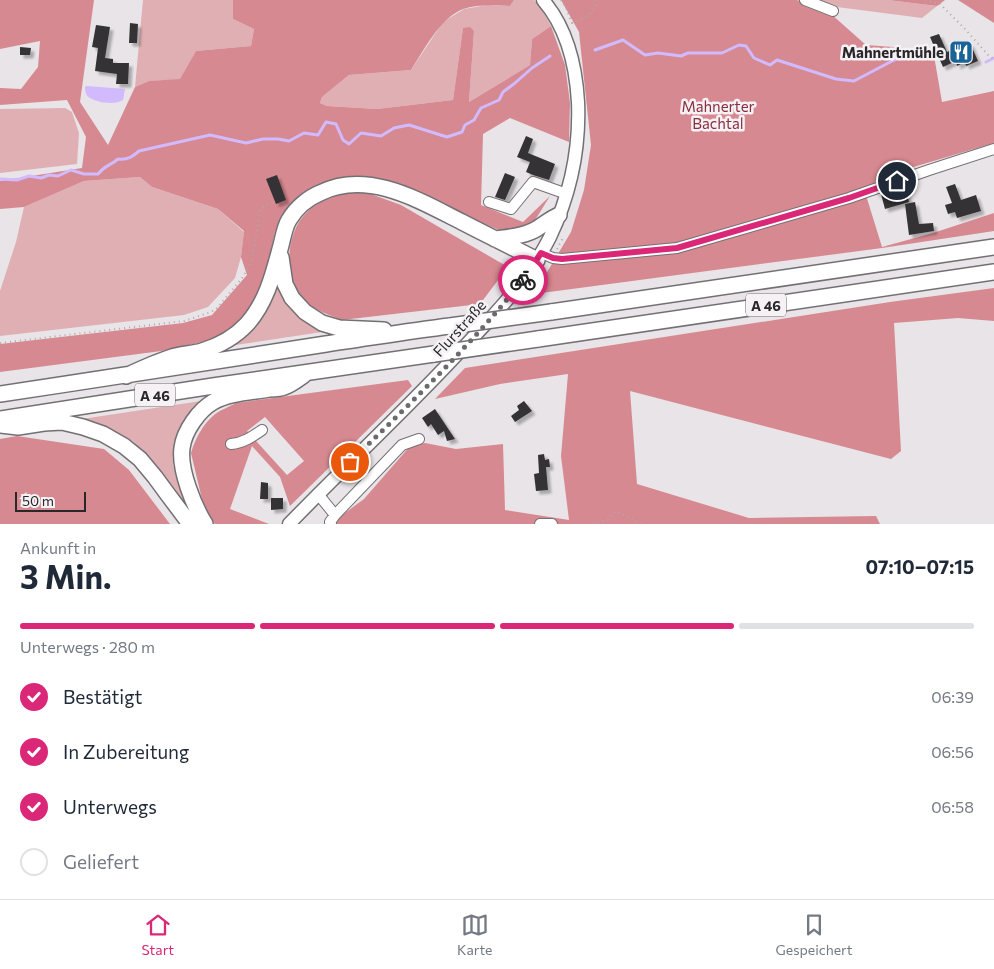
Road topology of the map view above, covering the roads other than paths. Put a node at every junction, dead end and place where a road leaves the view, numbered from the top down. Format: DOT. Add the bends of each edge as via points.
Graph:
graph roads {
  1 [pos="543,0"];
  2 [pos="805,0"];
  3 [pos="833,11"];
  4 [pos="994,149"];
  5 [pos="567,194"];
  6 [pos="489,202"];
  7 [pos="559,215"];
  8 [pos="495,239"];
  9 [pos="994,247"];
  10 [pos="280,248"];
  11 [pos="539,256"];
  12 [pos="994,272"];
  13 [pos="408,331"];
  14 [pos="310,371"];
  15 [pos="126,376"];
  16 [pos="0,394"];
  17 [pos="0,419"];
  18 [pos="0,425"];
  19 [pos="262,430"];
  20 [pos="419,439"];
  21 [pos="231,444"];
  22 [pos="318,494"];
  23 [pos="333,519"];
  24 [pos="190,524"];
  25 [pos="205,524"];
  26 [pos="289,524"];
  27 [pos="540,524"];
  28 [pos="552,524"];
  1 -- 5 [label="main road, Flurstraße" via="564,35 577,86 576,154"];
  2 -- 3 [label="lane"];
  4 -- 11 [label="lane" via="849,198 677,248 562,259"];
  5 -- 6 [label="lane" via="533,182 511,209"];
  5 -- 7 [label="main road, Flurstraße"];
  7 -- 8 [label="highway" via="525,234"];
  7 -- 11 [label="main road, Flurstraße"];
  8 -- 10 [label="highway" via="388,188 350,184 329,188 312,196 289,220"];
  8 -- 11 [label="highway"];
  9 -- 13 [label="highway, A 46, bridge"];
  10 -- 13 [label="highway" via="285,284 292,298 310,316 339,328"];
  10 -- 15 [label="highway" via="267,293 259,308 233,336 201,352 172,357"];
  11 -- 22 [label="main road, Flurstraße" via="510,296 431,382"];
  12 -- 14 [label="highway, A 46, bridge"];
  13 -- 15 [label="highway, A 46"];
  14 -- 17 [label="highway, A 46"];
  14 -- 25 [label="highway" via="284,387 214,401 189,427 182,447 182,465 190,493"];
  15 -- 16 [label="highway, A 46"];
  18 -- 24 [label="highway" via="18,427 62,422 103,434 140,459"];
  19 -- 21 [label="lane" via="240,443"];
  20 -- 23 [label="lane" via="402,446"];
  22 -- 23 [label="lane"];
  22 -- 26 [label="main road, Flurstraße"];
  27 -- 28 [label="lane"];
}
